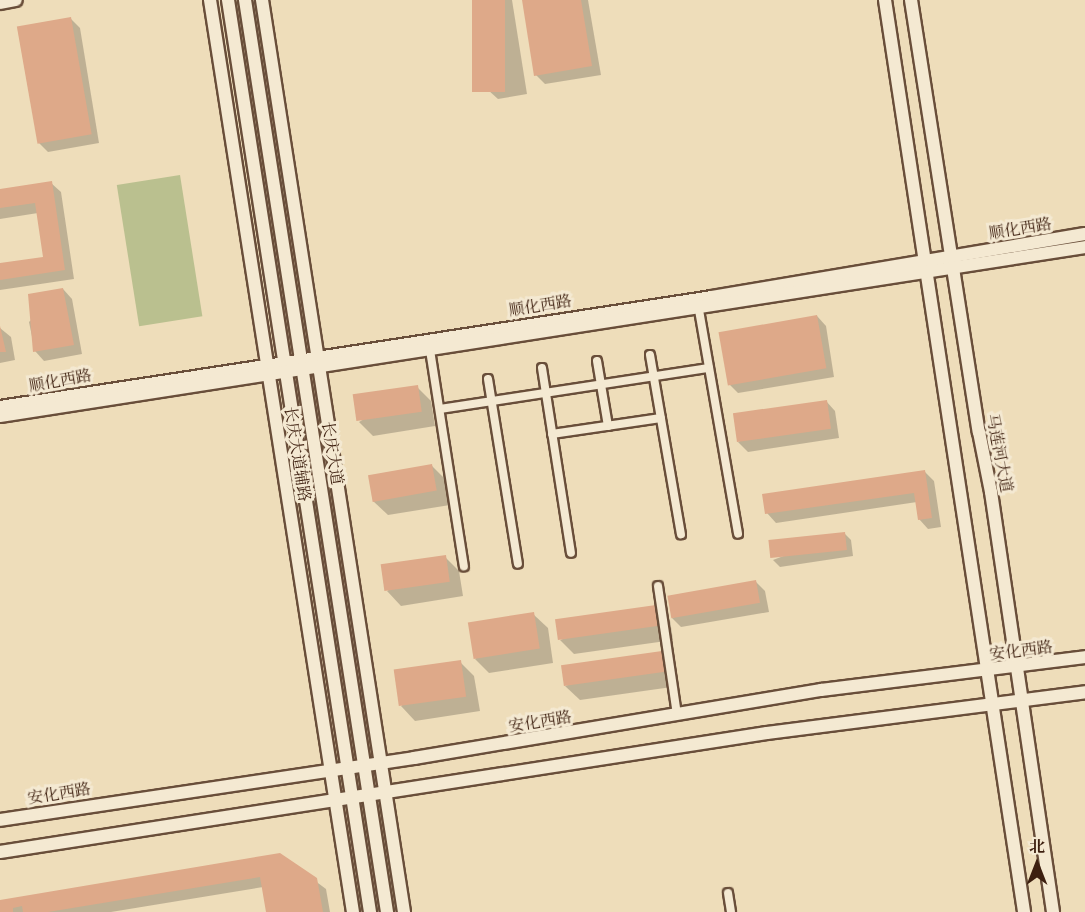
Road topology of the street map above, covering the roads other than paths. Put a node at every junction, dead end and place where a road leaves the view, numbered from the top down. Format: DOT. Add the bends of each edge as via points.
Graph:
graph roads {
  1 [pos="16,0"];
  2 [pos="210,0"];
  3 [pos="228,0"];
  4 [pos="245,0"];
  5 [pos="262,0"];
  6 [pos="885,0"];
  7 [pos="911,0"];
  8 [pos="0,3"];
  9 [pos="1085,234"];
  10 [pos="1085,247"];
  11 [pos="952,262"];
  12 [pos="926,266"];
  13 [pos="699,310"];
  14 [pos="430,350"];
  15 [pos="650,355"];
  16 [pos="319,361"];
  17 [pos="597,361"];
  18 [pos="302,364"];
  19 [pos="285,366"];
  20 [pos="542,368"];
  21 [pos="709,368"];
  22 [pos="268,369"];
  23 [pos="654,376"];
  24 [pos="488,379"];
  25 [pos="601,384"];
  26 [pos="546,393"];
  27 [pos="492,401"];
  28 [pos="0,407"];
  29 [pos="440,409"];
  30 [pos="0,416"];
  31 [pos="661,418"];
  32 [pos="608,426"];
  33 [pos="552,434"];
  34 [pos="681,534"];
  35 [pos="738,534"];
  36 [pos="572,553"];
  37 [pos="518,564"];
  38 [pos="464,566"];
  39 [pos="658,586"];
  40 [pos="1085,657"];
  41 [pos="1018,667"];
  42 [pos="986,671"];
  43 [pos="1085,692"];
  44 [pos="1023,702"];
  45 [pos="992,706"];
  46 [pos="677,715"];
  47 [pos="382,763"];
  48 [pos="365,765"];
  49 [pos="347,768"];
  50 [pos="331,770"];
  51 [pos="386,794"];
  52 [pos="369,796"];
  53 [pos="352,800"];
  54 [pos="336,802"];
  55 [pos="0,820"];
  56 [pos="0,852"];
  57 [pos="728,893"];
  58 [pos="353,912"];
  59 [pos="369,912"];
  60 [pos="387,912"];
  61 [pos="405,912"];
  62 [pos="731,912"];
  63 [pos="1024,912"];
  64 [pos="1053,912"];
  1 -- 8 [label="main road"];
  2 -- 22 [label="main road, 长庆大道辅路"];
  3 -- 19 [label="main road, 长庆大道"];
  4 -- 18 [label="main road, 长庆大道"];
  5 -- 16 [label="main road"];
  6 -- 12 [label="main road"];
  7 -- 11 [label="main road, 马莲河大道"];
  9 -- 11 [label="main road, 顺化西路"];
  10 -- 11 [label="main road, 顺化西路"];
  11 -- 12 [label="main road, 顺化西路"];
  11 -- 41 [label="main road, 马莲河大道"];
  12 -- 13 [label="main road, 顺化西路"];
  12 -- 16 [label="main road, 顺化西路"];
  12 -- 42 [label="main road"];
  13 -- 14 [label="main road, 顺化西路"];
  13 -- 21 [label="street"];
  14 -- 16 [label="main road, 顺化西路"];
  14 -- 29 [label="street"];
  15 -- 23 [label="street"];
  16 -- 18 [label="main road, 顺化西路"];
  16 -- 47 [label="main road"];
  17 -- 25 [label="street"];
  18 -- 19 [label="main road, 顺化西路"];
  18 -- 48 [label="main road, 长庆大道"];
  19 -- 22 [label="main road, 顺化西路"];
  19 -- 49 [label="main road, 长庆大道"];
  20 -- 26 [label="street"];
  21 -- 23 [label="street"];
  21 -- 35 [label="street"];
  22 -- 28 [label="main road, 顺化西路"];
  22 -- 30 [label="main road, 顺化西路"];
  22 -- 50 [label="main road, 长庆大道辅路"];
  23 -- 25 [label="street"];
  23 -- 31 [label="street"];
  24 -- 27 [label="street"];
  25 -- 26 [label="street"];
  25 -- 32 [label="street"];
  26 -- 27 [label="street"];
  26 -- 33 [label="street"];
  27 -- 29 [label="street"];
  27 -- 37 [label="street"];
  29 -- 38 [label="street"];
  31 -- 32 [label="street"];
  31 -- 34 [label="street"];
  32 -- 33 [label="street"];
  33 -- 36 [label="street"];
  39 -- 46 [label="street"];
  40 -- 41 [label="main road, 安化西路"];
  41 -- 42 [label="main road, 安化西路"];
  41 -- 44 [label="main road, 马莲河大道"];
  42 -- 45 [label="main road"];
  42 -- 46 [label="main road, 安化西路" via="821,690"];
  43 -- 44 [label="main road"];
  44 -- 45 [label="main road"];
  44 -- 64 [label="main road, 马莲河大道"];
  45 -- 51 [label="main road" via="767,733"];
  45 -- 63 [label="main road"];
  46 -- 47 [label="main road, 安化西路"];
  47 -- 48 [label="main road, 安化西路"];
  47 -- 51 [label="main road"];
  48 -- 49 [label="main road, 安化西路"];
  48 -- 52 [label="main road, 长庆大道"];
  49 -- 50 [label="main road, 安化西路"];
  49 -- 53 [label="main road, 长庆大道"];
  50 -- 54 [label="main road, 长庆大道辅路"];
  50 -- 55 [label="main road, 安化西路"];
  51 -- 52 [label="main road"];
  51 -- 61 [label="main road"];
  52 -- 53 [label="main road"];
  52 -- 60 [label="main road, 长庆大道"];
  53 -- 54 [label="main road"];
  53 -- 59 [label="main road, 长庆大道"];
  54 -- 56 [label="main road"];
  54 -- 58 [label="main road, 长庆大道辅路"];
  57 -- 62 [label="street"];
}
